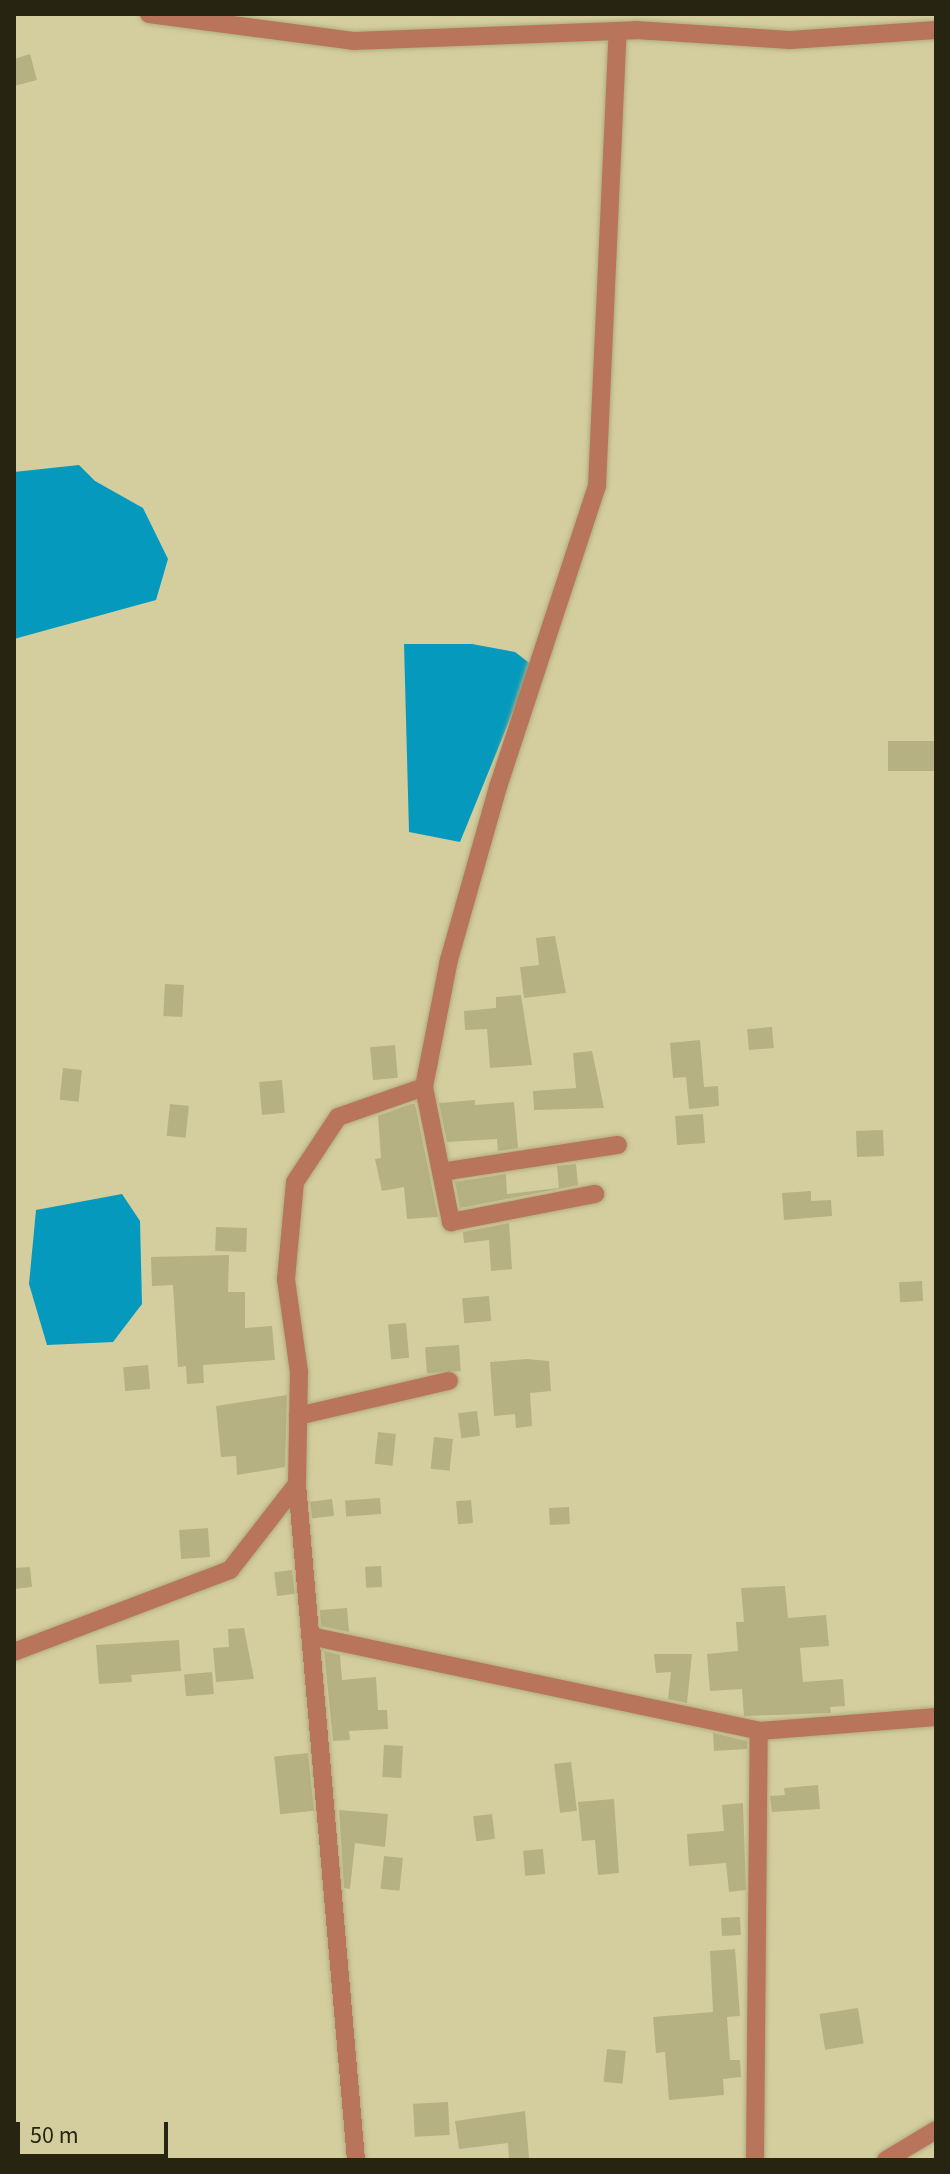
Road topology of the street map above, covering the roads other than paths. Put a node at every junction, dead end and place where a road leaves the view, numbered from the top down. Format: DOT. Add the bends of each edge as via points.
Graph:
graph roads {
  1 [pos="149,14"];
  2 [pos="936,30"];
  3 [pos="618,31"];
  4 [pos="424,1087"];
  5 [pos="618,1145"];
  6 [pos="441,1172"];
  7 [pos="595,1194"];
  8 [pos="449,1381"];
  9 [pos="298,1416"];
  10 [pos="297,1484"];
  11 [pos="310,1636"];
  12 [pos="14,1652"];
  13 [pos="936,1717"];
  14 [pos="759,1731"];
  15 [pos="936,2130"];
  16 [pos="356,2160"];
  17 [pos="755,2160"];
  18 [pos="886,2160"];
  1 -- 3 [label="street" via="353,41"];
  2 -- 3 [label="street" via="790,40"];
  3 -- 4 [label="street" via="597,486 498,787 449,960"];
  4 -- 6 [label="street"];
  4 -- 9 [label="street" via="338,1117 295,1182 286,1279 299,1372"];
  5 -- 6 [label="street"];
  6 -- 7 [label="street" via="451,1222"];
  8 -- 9 [label="street"];
  9 -- 10 [label="street"];
  10 -- 11 [label="street"];
  10 -- 12 [label="street" via="230,1570"];
  11 -- 14 [label="street"];
  11 -- 16 [label="street"];
  13 -- 14 [label="street"];
  14 -- 17 [label="street"];
  15 -- 18 [label="street"];
}
